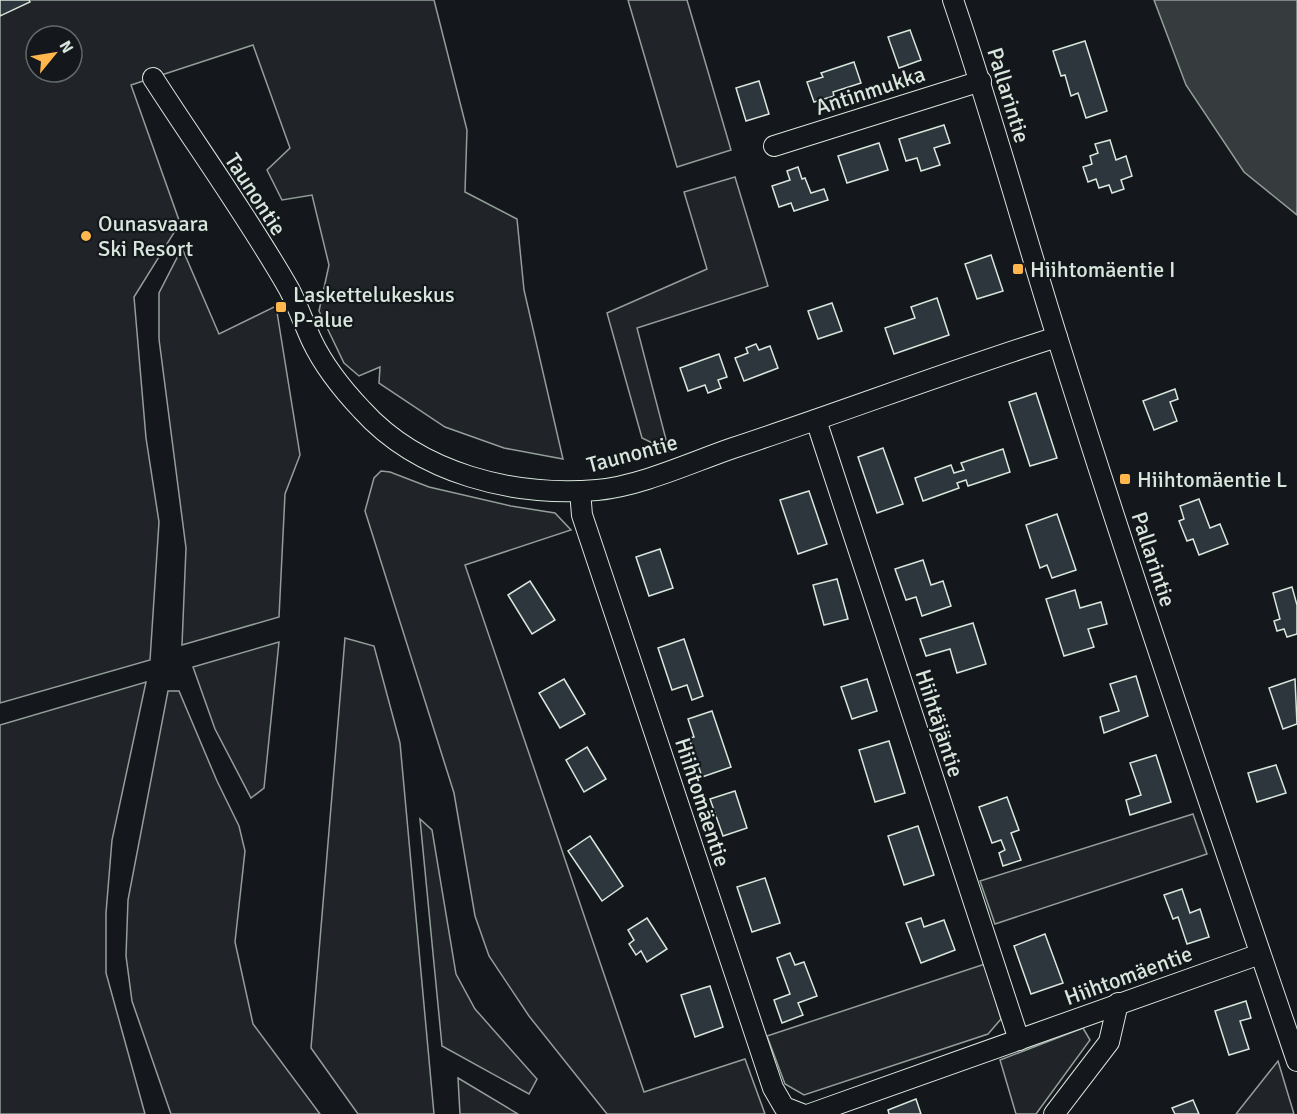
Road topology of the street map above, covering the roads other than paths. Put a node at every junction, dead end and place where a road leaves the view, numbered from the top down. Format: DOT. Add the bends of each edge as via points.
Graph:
graph roads {
  1 [pos="953,0"];
  2 [pos="153,78"];
  3 [pos="981,81"];
  4 [pos="774,146"];
  5 [pos="1057,337"];
  6 [pos="816,420"];
  7 [pos="580,491"];
  8 [pos="1260,954"];
  9 [pos="1118,1003"];
  10 [pos="1019,1040"];
  11 [pos="1297,1061"];
  12 [pos="802,1114"];
  13 [pos="810,1114"];
  14 [pos="1054,1114"];
  1 -- 3 [label="street, Pallarintie"];
  2 -- 7 [label="street, Taunontie" via="290,291 314,344 336,379 364,412 420,456 460,474 508,486"];
  3 -- 4 [label="street, Antinmukka"];
  3 -- 5 [label="street, Pallarintie"];
  5 -- 6 [label="street, Taunontie"];
  5 -- 8 [label="street, Pallarintie" via="1203,791"];
  6 -- 7 [label="street, Taunontie" via="643,478"];
  6 -- 10 [label="street, Hiihtäjäntie"];
  7 -- 12 [label="street, Hiihtomäentie" via="582,515 773,1088 784,1107"];
  8 -- 9 [label="street, Hiihtomäentie"];
  8 -- 11 [label="street, Pallarintie"];
  9 -- 10 [label="street, Hiihtomäentie"];
  9 -- 14 [label="street" via="1109,1042"];
  10 -- 13 [label="street, Hiihtomäentie"];
}
